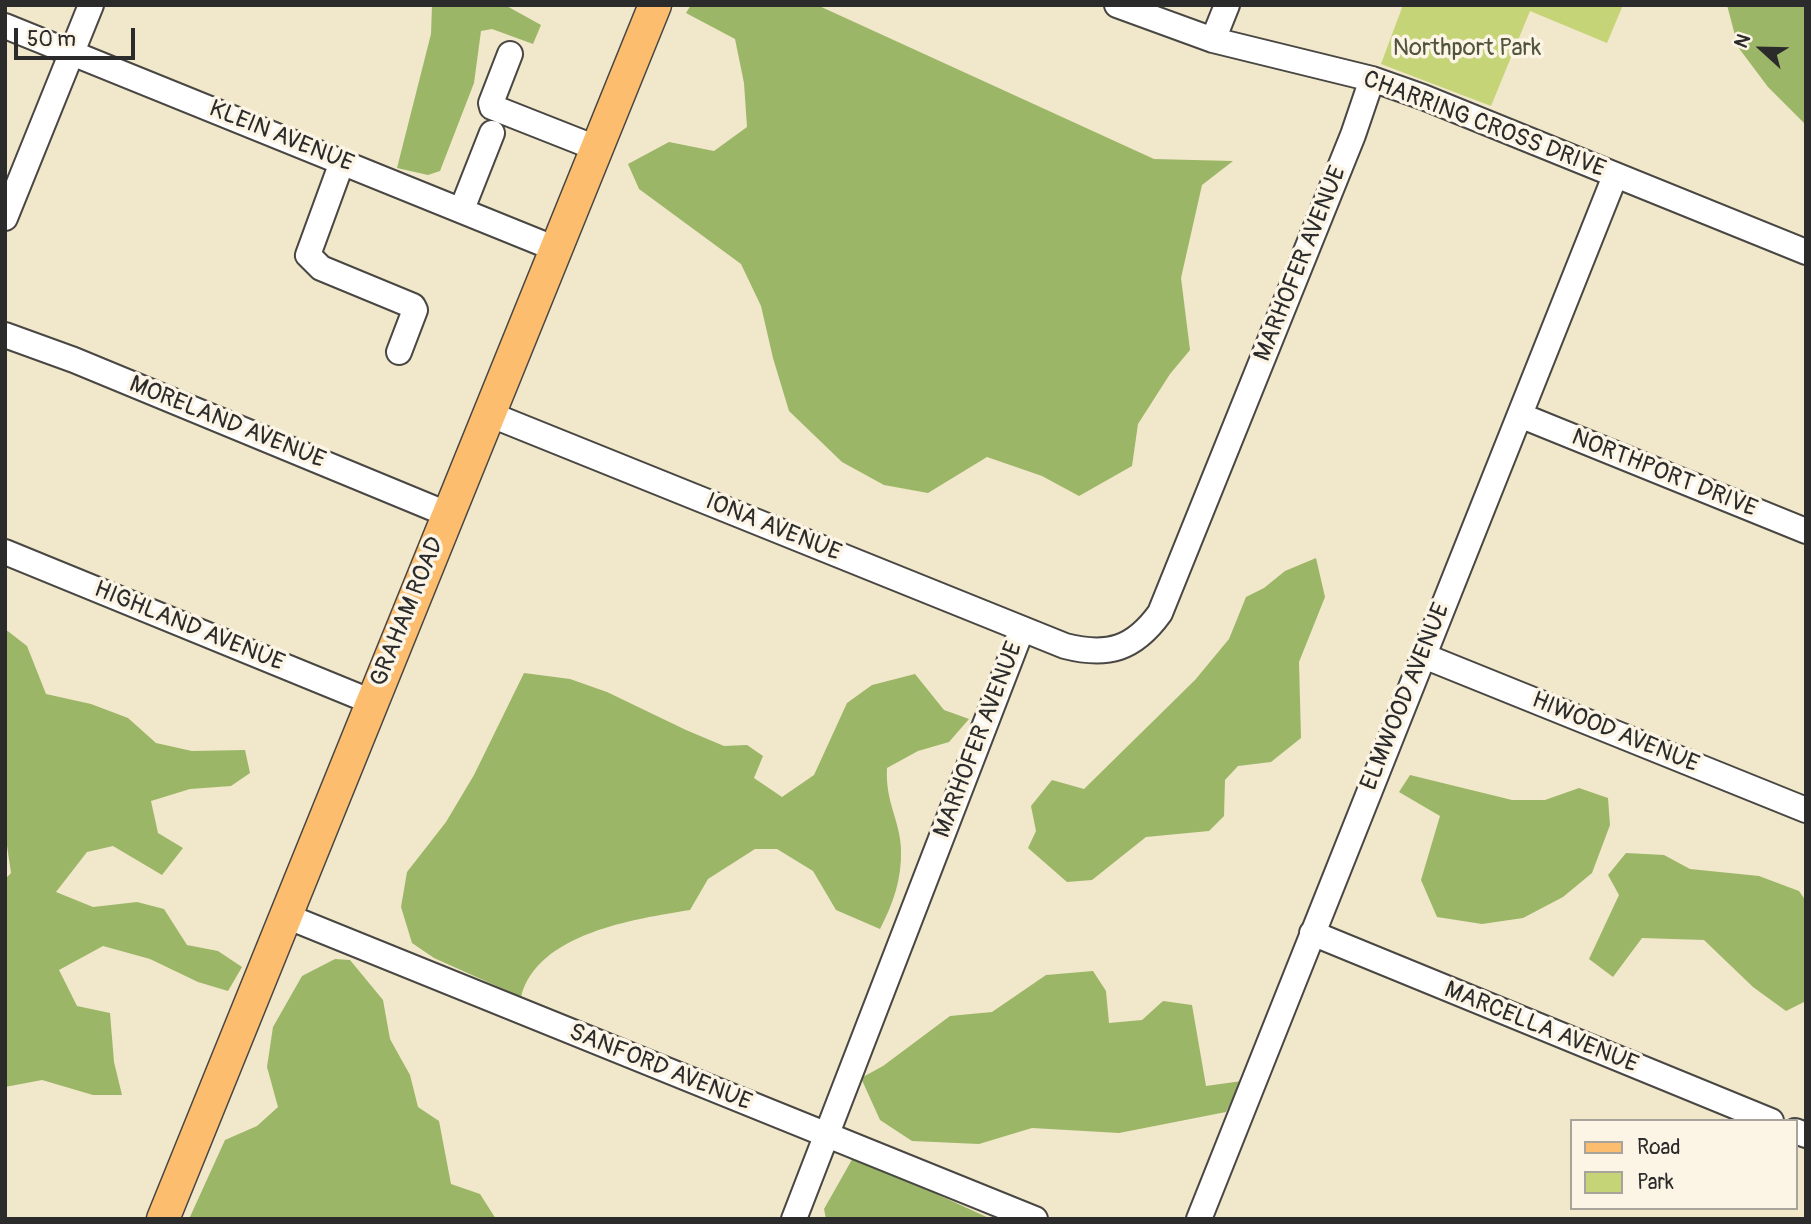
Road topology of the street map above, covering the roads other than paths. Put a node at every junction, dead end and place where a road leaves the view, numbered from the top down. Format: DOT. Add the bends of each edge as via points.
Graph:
graph roads {
  1 [pos="91,5"];
  2 [pos="655,5"];
  3 [pos="1117,5"];
  4 [pos="1227,5"];
  5 [pos="5,26"];
  6 [pos="1213,40"];
  7 [pos="72,52"];
  8 [pos="510,54"];
  9 [pos="1372,79"];
  10 [pos="492,133"];
  11 [pos="596,148"];
  12 [pos="342,162"];
  13 [pos="1615,176"];
  14 [pos="462,209"];
  15 [pos="5,218"];
  16 [pos="556,249"];
  17 [pos="1806,251"];
  18 [pos="5,335"];
  19 [pos="399,352"];
  20 [pos="489,414"];
  21 [pos="1521,416"];
  22 [pos="447,514"];
  23 [pos="1806,531"];
  24 [pos="5,552"];
  25 [pos="1022,629"];
  26 [pos="1424,656"];
  27 [pos="372,702"];
  28 [pos="1806,810"];
  29 [pos="286,915"];
  30 [pos="1312,933"];
  31 [pos="1766,1119"];
  32 [pos="826,1136"];
  33 [pos="163,1219"];
  34 [pos="794,1219"];
  35 [pos="1035,1219"];
  36 [pos="1199,1219"];
  1 -- 7 [label="street"];
  2 -- 11 [label="main road, GRAHAM ROAD"];
  3 -- 6 [label="street, CHARRING CROSS DRIVE"];
  4 -- 6 [label="street"];
  5 -- 7 [label="street, KLEIN AVENUE"];
  6 -- 9 [label="street, CHARRING CROSS DRIVE"];
  7 -- 12 [label="street, KLEIN AVENUE"];
  7 -- 15 [label="street"];
  8 -- 11 [label="street" via="492,107"];
  9 -- 13 [label="street, CHARRING CROSS DRIVE"];
  9 -- 25 [label="street, MARHOFER AVENUE" via="1160,612 1148,630 1110,650 1090,652"];
  10 -- 14 [label="street"];
  11 -- 16 [label="main road, GRAHAM ROAD"];
  12 -- 14 [label="street, KLEIN AVENUE"];
  12 -- 19 [label="street" via="309,255 321,268 414,306"];
  13 -- 17 [label="street, CHARRING CROSS DRIVE"];
  13 -- 21 [label="street, ELMWOOD AVENUE"];
  14 -- 16 [label="street, KLEIN AVENUE"];
  16 -- 20 [label="main road, GRAHAM ROAD"];
  18 -- 22 [label="street, MORELAND AVENUE"];
  20 -- 22 [label="main road, GRAHAM ROAD"];
  20 -- 25 [label="street, IONA AVENUE"];
  21 -- 23 [label="street, NORTHPORT DRIVE"];
  21 -- 26 [label="street, ELMWOOD AVENUE"];
  22 -- 27 [label="main road, GRAHAM ROAD"];
  24 -- 27 [label="street, HIGHLAND AVENUE"];
  25 -- 32 [label="street, MARHOFER AVENUE"];
  26 -- 28 [label="street, HIWOOD AVENUE"];
  26 -- 30 [label="street, ELMWOOD AVENUE"];
  27 -- 29 [label="main road, GRAHAM ROAD"];
  29 -- 32 [label="street, SANFORD AVENUE"];
  29 -- 33 [label="main road, GRAHAM ROAD"];
  30 -- 31 [label="street, MARCELLA AVENUE"];
  30 -- 36 [label="street, ELMWOOD AVENUE"];
  32 -- 34 [label="street, MARHOFER AVENUE"];
  32 -- 35 [label="street, SANFORD AVENUE"];
}
